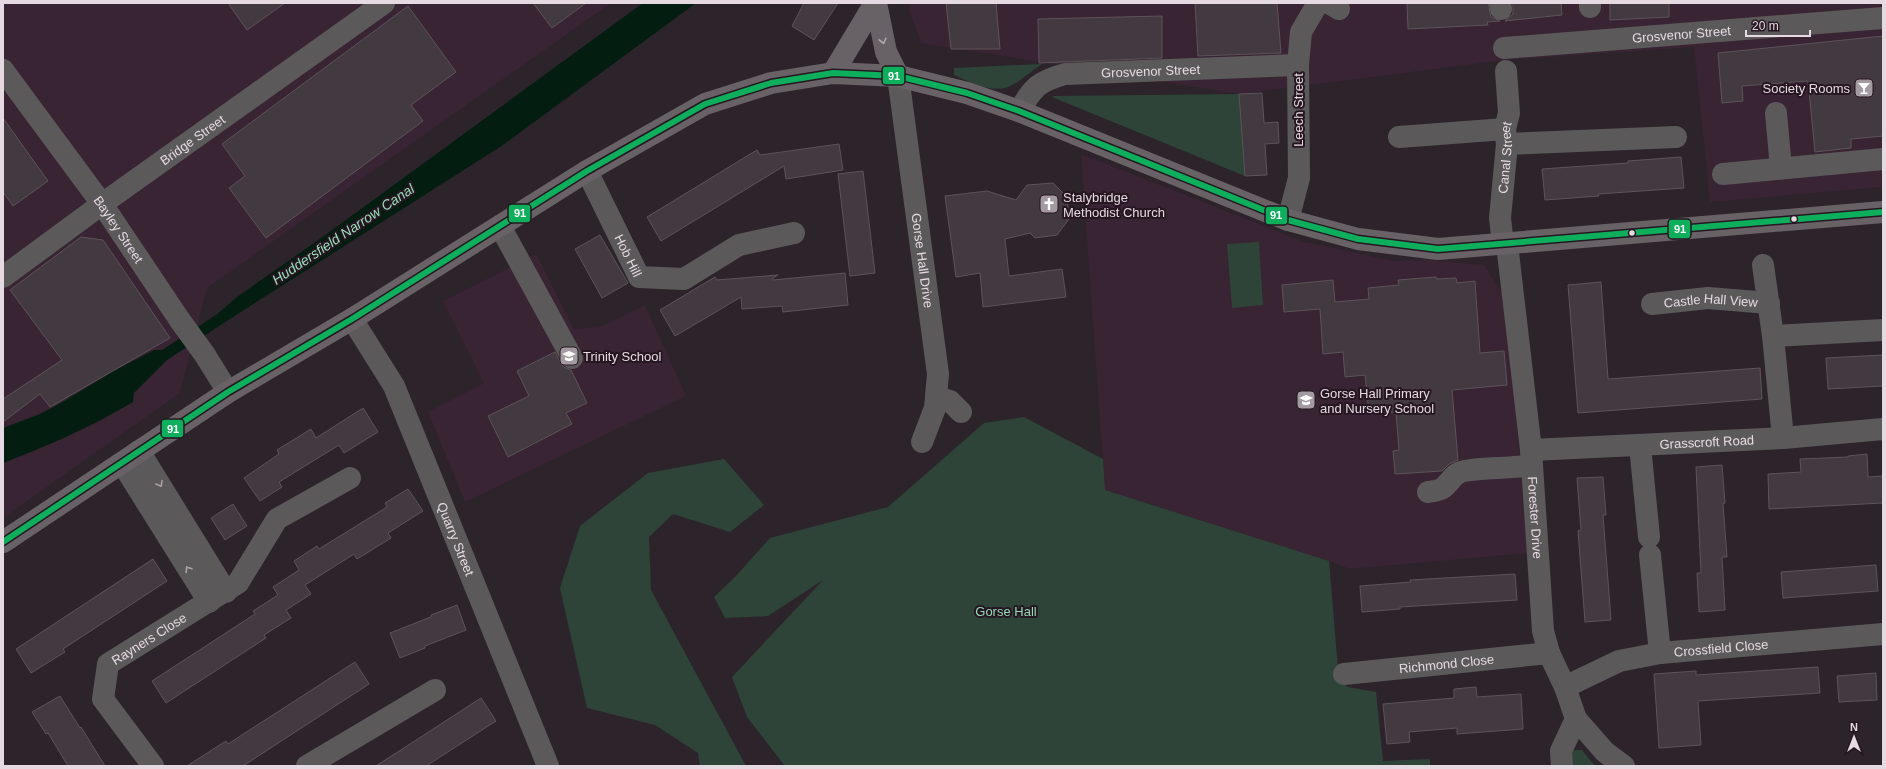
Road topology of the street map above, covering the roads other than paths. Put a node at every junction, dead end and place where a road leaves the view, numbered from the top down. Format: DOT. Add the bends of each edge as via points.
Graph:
graph roads {
  1 [pos="384,3"];
  2 [pos="875,3"];
  3 [pos="1318,3"];
  4 [pos="1877,13"];
  5 [pos="1504,48"];
  6 [pos="1298,65"];
  7 [pos="3,70"];
  8 [pos="1506,71"];
  9 [pos="833,73"];
  10 [pos="898,76"];
  11 [pos="1019,111"];
  12 [pos="1776,113"];
  13 [pos="1506,136"];
  14 [pos="1399,137"];
  15 [pos="1676,137"];
  16 [pos="1883,159"];
  17 [pos="1781,168"];
  18 [pos="587,171"];
  19 [pos="1723,174"];
  20 [pos="102,204"];
  21 [pos="1883,212"];
  22 [pos="1288,220"];
  23 [pos="500,226"];
  24 [pos="794,233"];
  25 [pos="1505,244"];
  26 [pos="1763,266"];
  27 [pos="4,273"];
  28 [pos="1769,303"];
  29 [pos="1652,304"];
  30 [pos="352,319"];
  31 [pos="1883,330"];
  32 [pos="1774,336"];
  33 [pos="572,358"];
  34 [pos="228,392"];
  35 [pos="936,397"];
  36 [pos="961,412"];
  37 [pos="1883,429"];
  38 [pos="1783,438"];
  39 [pos="922,442"];
  40 [pos="1640,446"];
  41 [pos="131,457"];
  42 [pos="1531,457"];
  43 [pos="350,478"];
  44 [pos="1428,492"];
  45 [pos="3,542"];
  46 [pos="217,597"];
  47 [pos="1883,634"];
  48 [pos="1549,653"];
  49 [pos="1660,653"];
  50 [pos="1344,674"];
  51 [pos="1565,687"];
  52 [pos="435,690"];
  53 [pos="1576,719"];
  54 [pos="153,766"];
  55 [pos="307,766"];
  56 [pos="548,766"];
  57 [pos="1562,766"];
  58 [pos="1624,766"];
  1 -- 20 [label="street, Bridge Street"];
  2 -- 9 [label="main road"];
  2 -- 10 [label="main road, one-way" via="886,52"];
  3 -- 6 [label="street, Leech Street" via="1302,32"];
  4 -- 5 [label="street, Grosvenor Street"];
  6 -- 11 [label="street, Grosvenor Street" via="1064,74 1048,79 1032,89"];
  6 -- 22 [label="street, Leech Street" via="1298,178"];
  7 -- 20 [label="street, Bayley Street"];
  8 -- 13 [label="street, Canal Street" via="1509,113"];
  9 -- 10 [label="main road"];
  9 -- 18 [label="main road" via="771,83 705,104"];
  10 -- 11 [label="main road" via="967,93"];
  10 -- 35 [label="street, Gorse Hall Drive" via="938,374"];
  11 -- 22 [label="main road"];
  12 -- 17 [label="street"];
  13 -- 14 [label="street"];
  13 -- 15 [label="street"];
  13 -- 25 [label="street, Canal Street" via="1500,218"];
  16 -- 17 [label="street"];
  17 -- 19 [label="street"];
  18 -- 23 [label="main road"];
  18 -- 24 [label="street, Hob Hill" via="638,277 684,279 739,245"];
  20 -- 27 [label="street, Bridge Street"];
  20 -- 34 [label="street, Bayley Street"];
  21 -- 25 [label="main road"];
  22 -- 25 [label="main road" via="1358,239 1438,249"];
  23 -- 30 [label="main road"];
  23 -- 33 [label="street"];
  25 -- 42 [label="street, Forester Drive"];
  26 -- 28 [label="street"];
  28 -- 29 [label="street, Castle Hall View" via="1708,298"];
  28 -- 32 [label="street"];
  30 -- 34 [label="main road"];
  30 -- 56 [label="street, Quarry Street" via="394,386"];
  31 -- 32 [label="street"];
  32 -- 38 [label="street"];
  34 -- 41 [label="main road"];
  35 -- 36 [label="street" via="950,401"];
  35 -- 39 [label="street, Gorse Hall Drive" via="935,408"];
  37 -- 38 [label="street, Grasscroft Road"];
  38 -- 40 [label="street, Grasscroft Road"];
  40 -- 42 [label="street, Grasscroft Road"];
  40 -- 49 [label="street"];
  41 -- 45 [label="main road"];
  41 -- 46 [label="street"];
  42 -- 44 [label="street, Grasscroft Road" via="1516,468 1463,471 1453,476 1442,489"];
  42 -- 48 [label="street, Forester Drive" via="1543,631"];
  43 -- 46 [label="street, Rayners Close" via="277,519 238,583"];
  46 -- 54 [label="street, Rayners Close" via="108,664 104,699"];
  47 -- 49 [label="street, Crossfield Close"];
  48 -- 50 [label="street, Richmond Close"];
  48 -- 51 [label="street, Forester Drive"];
  49 -- 51 [label="street, Crossfield Close" via="1619,661"];
  51 -- 53 [label="street, Forester Drive"];
  52 -- 55 [label="street"];
  53 -- 57 [label="street" via="1561,751"];
  53 -- 58 [label="street, Forester Drive" via="1605,752"];
}
